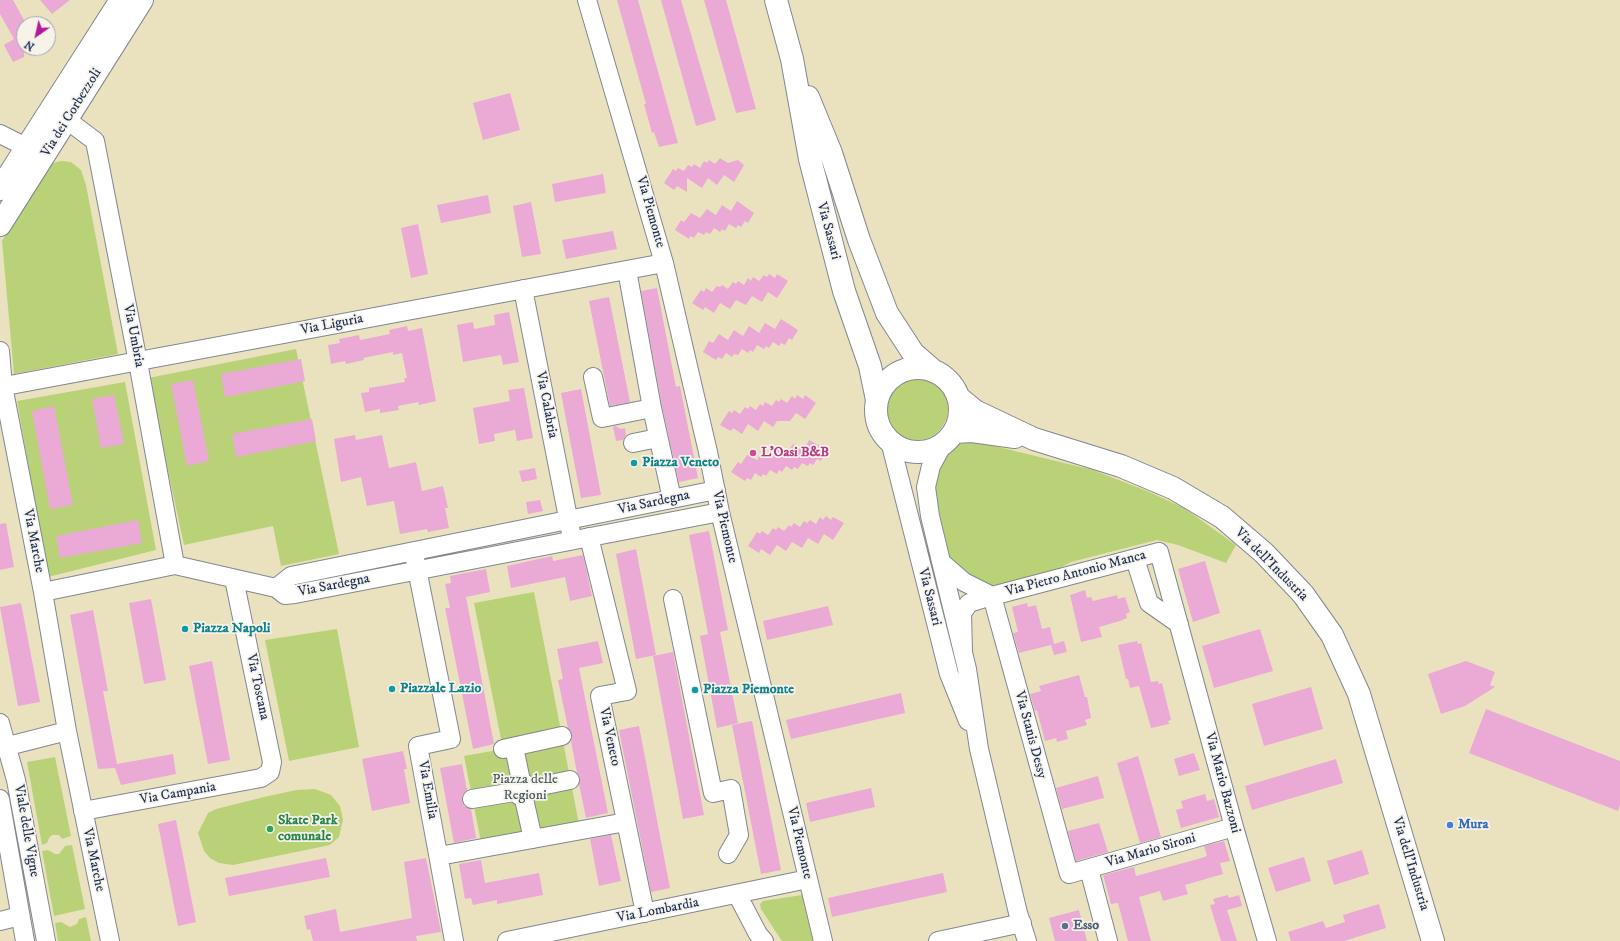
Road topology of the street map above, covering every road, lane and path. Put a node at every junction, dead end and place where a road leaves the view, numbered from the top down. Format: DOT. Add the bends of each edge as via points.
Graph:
graph roads {
  1 [pos="121,0"];
  2 [pos="142,0"];
  3 [pos="587,0"];
  4 [pos="776,0"];
  5 [pos="792,59"];
  6 [pos="67,120"];
  7 [pos="0,134"];
  8 [pos="26,147"];
  9 [pos="0,189"];
  10 [pos="0,225"];
  11 [pos="664,263"];
  12 [pos="626,270"];
  13 [pos="523,290"];
  14 [pos="0,351"];
  15 [pos="138,362"];
  16 [pos="935,372"];
  17 [pos="593,377"];
  18 [pos="2,386"];
  19 [pos="958,397"];
  20 [pos="877,400"];
  21 [pos="652,408"];
  22 [pos="949,437"];
  23 [pos="658,438"];
  24 [pos="1034,439"];
  25 [pos="890,441"];
  26 [pos="633,443"];
  27 [pos="716,490"];
  28 [pos="672,499"];
  29 [pos="720,512"];
  30 [pos="569,521"];
  31 [pos="581,538"];
  32 [pos="413,551"];
  33 [pos="1159,552"];
  34 [pos="1135,558"];
  35 [pos="941,562"];
  36 [pos="175,566"];
  37 [pos="417,571"];
  38 [pos="234,579"];
  39 [pos="276,588"];
  40 [pos="43,592"];
  41 [pos="992,596"];
  42 [pos="673,599"];
  43 [pos="1179,624"];
  44 [pos="963,652"];
  45 [pos="0,723"];
  46 [pos="67,731"];
  47 [pos="562,736"];
  48 [pos="4,747"];
  49 [pos="979,749"];
  50 [pos="270,772"];
  51 [pos="570,780"];
  52 [pos="523,790"];
  53 [pos="0,798"];
  54 [pos="472,798"];
  55 [pos="83,811"];
  56 [pos="626,822"];
  57 [pos="1234,827"];
  58 [pos="533,839"];
  59 [pos="728,854"];
  60 [pos="439,856"];
  61 [pos="1089,868"];
  62 [pos="1069,874"];
  63 [pos="808,879"];
  64 [pos="737,894"];
  65 [pos="645,913"];
  66 [pos="20,916"];
  67 [pos="0,921"];
  68 [pos="1022,923"];
  69 [pos="25,941"];
  70 [pos="46,941"];
  71 [pos="110,941"];
  72 [pos="454,941"];
  73 [pos="507,941"];
  74 [pos="764,941"];
  75 [pos="823,941"];
  76 [pos="938,941"];
  77 [pos="1027,941"];
  78 [pos="1108,941"];
  79 [pos="1267,941"];
  80 [pos="1433,941"];
  1 -- 8 [label="main road, Via dei Corbezzoli"];
  2 -- 6 [label="main road, Via dei Corbezzoli"];
  3 -- 11 [label="street, Via Piemonte"];
  4 -- 5 [label="main road, Via Sassari"];
  5 -- 16 [label="main road, Via Sassari" via="831,153 859,240 888,313 898,334 912,353"];
  5 -- 20 [label="main road, Via Sassari" via="810,159 844,291 870,366"];
  6 -- 10 [label="main road, Via dei Corbezzoli"];
  6 -- 15 [label="street, Via Umbria" via="95,140"];
  7 -- 8 [label="street"];
  8 -- 9 [label="main road, Via dei Corbezzoli"];
  11 -- 12 [label="street, Via Liguria"];
  11 -- 27 [label="street, Via Piemonte"];
  12 -- 13 [label="street, Via Liguria"];
  12 -- 21 [label="street"];
  13 -- 15 [label="street, Via Liguria"];
  13 -- 30 [label="street, Via Calabria"];
  14 -- 18 [label="street, Via Marche"];
  15 -- 18 [label="street, Via Liguria"];
  15 -- 36 [label="street, Via Umbria"];
  16 -- 19 [label="main road" via="951,384"];
  16 -- 20 [label="main road" via="919,368 899,372 884,385"];
  17 -- 21 [label="street" via="602,418"];
  18 -- 40 [label="street, Via Marche"];
  19 -- 22 [label="main road" via="960,411"];
  19 -- 24 [label="main road, Via dell'Industria" via="975,411"];
  20 -- 25 [label="main road" via="878,422"];
  21 -- 23 [label="street"];
  22 -- 24 [label="main road, Via dell'Industria" via="972,430"];
  22 -- 25 [label="main road" via="937,447 921,451 904,449"];
  22 -- 35 [label="street, Via Sassari" via="931,466 926,487"];
  23 -- 26 [label="street"];
  23 -- 28 [label="street"];
  24 -- 80 [label="main road, Via dell'Industria" via="1121,466 1172,488 1222,517 1264,553 1303,594 1332,635 1359,694"];
  25 -- 49 [label="street, Via Sassari" via="949,674"];
  27 -- 28 [label="street, Via Sardegna"];
  27 -- 29 [label="street, Via Piemonte"];
  28 -- 30 [label="street, Via Sardegna"];
  29 -- 31 [label="street, Via Sardegna"];
  29 -- 63 [label="street, Via Piemonte"];
  30 -- 31 [label="street"];
  30 -- 32 [label="street, Via Sardegna"];
  31 -- 37 [label="street, Via Sardegna"];
  31 -- 56 [label="street, Via Veneto" via="627,691 600,696"];
  32 -- 37 [label="street"];
  32 -- 39 [label="street, Via Sardegna" via="290,576"];
  33 -- 34 [label="street, Via Pietro Antonio Manca"];
  33 -- 43 [label="street, Via Mario Bazzoni"];
  34 -- 41 [label="street, Via Pietro Antonio Manca"];
  34 -- 43 [label="street" via="1149,603"];
  35 -- 41 [label="street, Via Pietro Antonio Manca" via="964,582"];
  35 -- 44 [label="street, Via Sassari"];
  36 -- 38 [label="street"];
  36 -- 40 [label="street"];
  37 -- 39 [label="street, Via Sardegna" via="295,594 285,595"];
  37 -- 60 [label="street, Via Emilia" via="451,739 418,746"];
  38 -- 39 [label="street"];
  38 -- 50 [label="street, Via Toscana" via="272,762"];
  40 -- 46 [label="street, Via Marche"];
  41 -- 44 [label="street, Via Pietro Antonio Manca" via="969,603 962,613"];
  41 -- 62 [label="street, Via Stanis Dessy"];
  42 -- 59 [label="street" via="713,793 731,789 731,829 739,835"];
  43 -- 57 [label="street, Via Mario Bazzoni"];
  44 -- 49 [label="street, Via Sassari"];
  45 -- 48 [label="street, Viale delle Vigne"];
  46 -- 48 [label="street"];
  46 -- 55 [label="street, Via Marche"];
  47 -- 52 [label="street" via="509,748"];
  48 -- 70 [label="street, Viale delle Vigne" via="16,780"];
  49 -- 68 [label="street, Via Sassari"];
  50 -- 55 [label="street, Via Campania" via="261,778"];
  51 -- 52 [label="street"];
  52 -- 54 [label="street"];
  52 -- 58 [label="street"];
  53 -- 66 [label="street, Viale delle Vigne"];
  55 -- 71 [label="street, Via Marche"];
  56 -- 58 [label="street"];
  56 -- 65 [label="street, Via Veneto"];
  57 -- 61 [label="street, Via Mario Sironi"];
  57 -- 79 [label="street, Via Mario Bazzoni"];
  58 -- 60 [label="street"];
  60 -- 72 [label="street, Via Emilia"];
  61 -- 62 [label="street, Via Mario Sironi"];
  61 -- 78 [label="street"];
  63 -- 64 [label="street, Via Lombardia"];
  63 -- 75 [label="street, Via Piemonte"];
  64 -- 65 [label="street, Via Lombardia"];
  64 -- 74 [label="street"];
  65 -- 73 [label="street, Via Lombardia"];
  66 -- 67 [label="street"];
  66 -- 69 [label="street, Viale delle Vigne"];
  68 -- 76 [label="street"];
  68 -- 77 [label="street, Via Sassari"];
}
